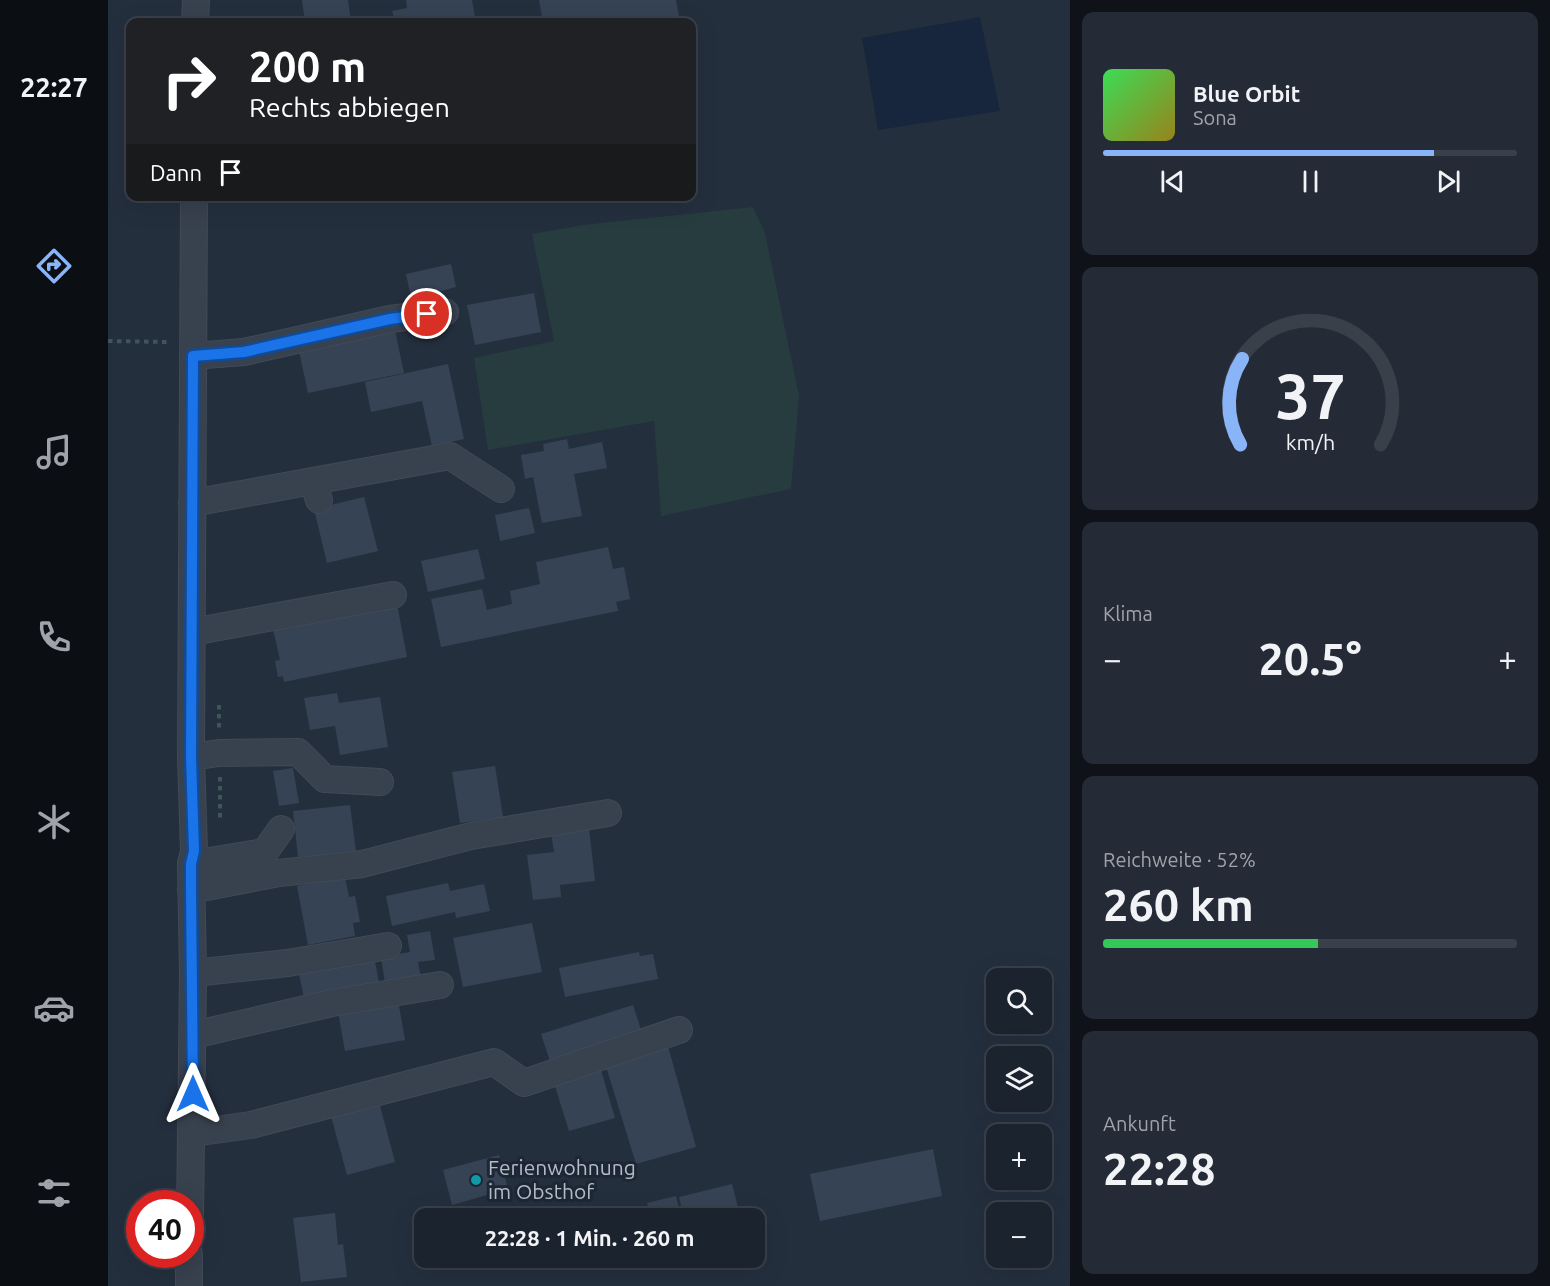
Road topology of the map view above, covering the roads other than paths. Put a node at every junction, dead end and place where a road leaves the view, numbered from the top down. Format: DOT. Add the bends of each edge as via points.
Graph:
graph roads {
  1 [pos="196,0"];
  2 [pos="195,18"];
  3 [pos="194,201"];
  4 [pos="445,312"];
  5 [pos="193,349"];
  6 [pos="501,489"];
  7 [pos="192,503"];
  8 [pos="393,595"];
  9 [pos="192,632"];
  10 [pos="191,757"];
  11 [pos="380,782"];
  12 [pos="608,813"];
  13 [pos="281,829"];
  14 [pos="191,864"];
  15 [pos="191,890"];
  16 [pos="388,946"];
  17 [pos="194,973"];
  18 [pos="440,985"];
  19 [pos="679,1030"];
  20 [pos="193,1035"];
  21 [pos="193,1133"];
  22 [pos="191,1190"];
  23 [pos="189,1268"];
  24 [pos="189,1286"];
  1 -- 2 [label="street"];
  3 -- 5 [label="street"];
  4 -- 5 [label="street" via="390,319 244,352"];
  5 -- 7 [label="street"];
  6 -- 7 [label="street" via="450,456 316,491"];
  7 -- 9 [label="street"];
  8 -- 9 [label="street"];
  9 -- 10 [label="street"];
  10 -- 11 [label="street" via="298,753 325,779"];
  10 -- 14 [label="street"];
  12 -- 15 [label="street" via="471,836 362,864 279,873"];
  13 -- 14 [label="street" via="265,852"];
  14 -- 15 [label="street"];
  15 -- 17 [label="street"];
  16 -- 17 [label="street" via="288,963"];
  17 -- 20 [label="street"];
  18 -- 20 [label="street" via="332,1003"];
  19 -- 21 [label="street" via="524,1083 494,1062 251,1125"];
  20 -- 21 [label="street"];
  21 -- 22 [label="street"];
  23 -- 24 [label="street"];
}
